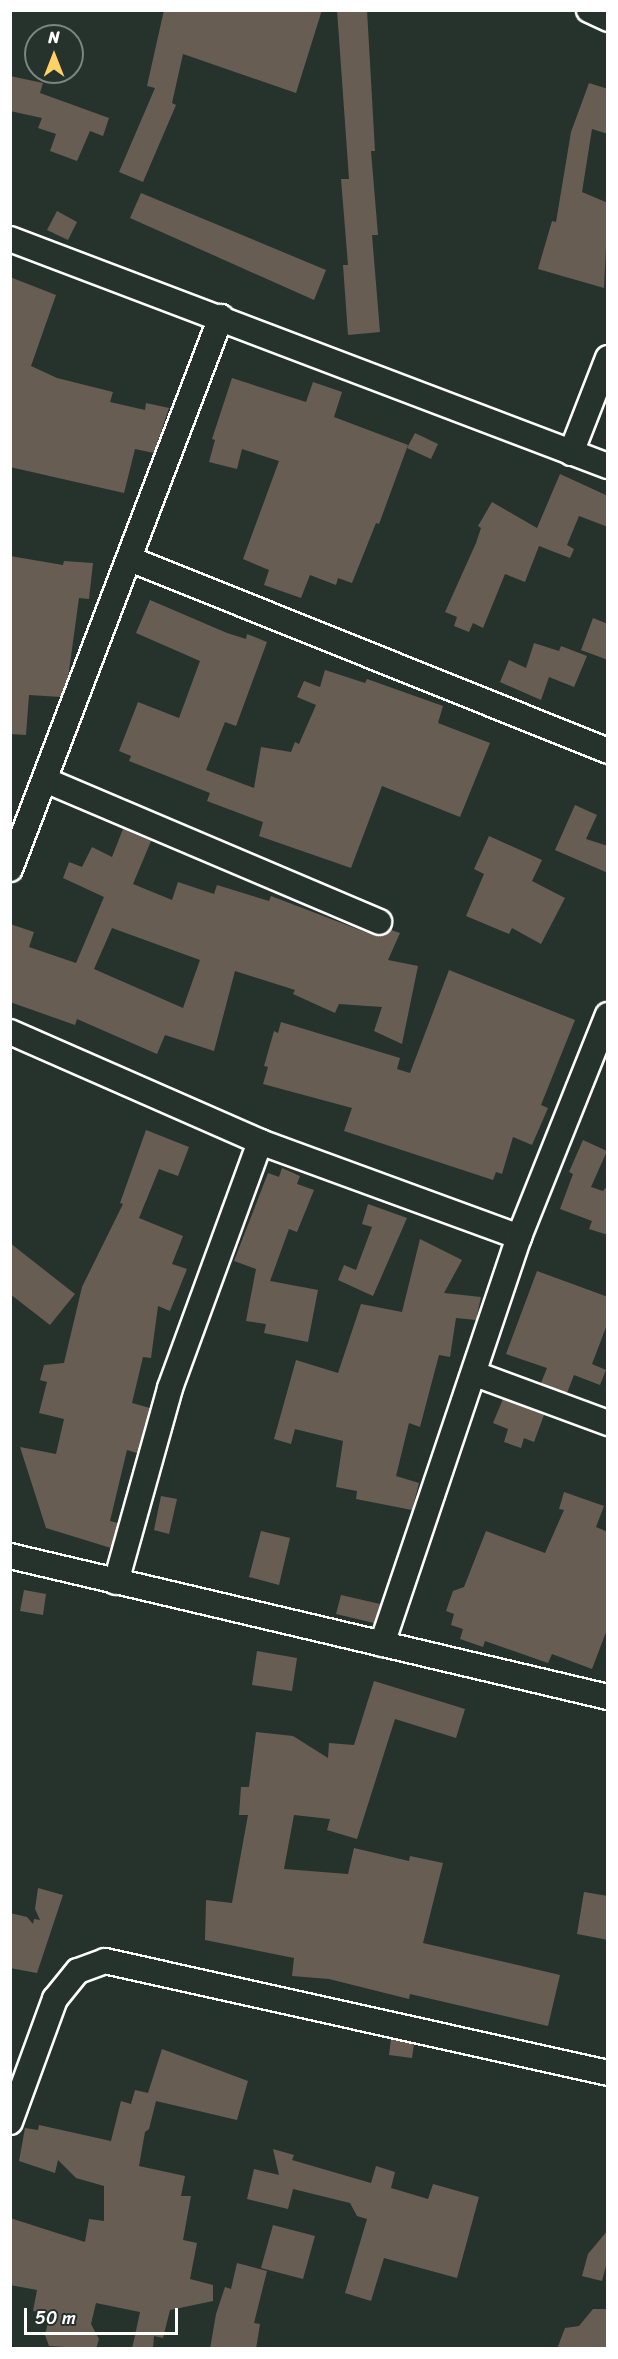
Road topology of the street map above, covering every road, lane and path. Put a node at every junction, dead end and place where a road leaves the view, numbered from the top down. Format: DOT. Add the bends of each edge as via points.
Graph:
graph roads {
  1 [pos="589,10"];
  2 [pos="608,19"];
  3 [pos="10,239"];
  4 [pos="221,317"];
  5 [pos="608,358"];
  6 [pos="571,453"];
  7 [pos="608,466"];
  8 [pos="130,559"];
  9 [pos="608,751"];
  10 [pos="45,780"];
  11 [pos="10,869"];
  12 [pos="379,922"];
  13 [pos="608,1015"];
  14 [pos="10,1032"];
  15 [pos="260,1142"];
  16 [pos="519,1237"];
  17 [pos="475,1374"];
  18 [pos="608,1423"];
  19 [pos="10,1556"];
  20 [pos="116,1582"];
  21 [pos="382,1644"];
  22 [pos="608,1697"];
  23 [pos="608,2073"];
  24 [pos="10,2122"];
  1 -- 2 [label="street"];
  3 -- 4 [label="street"];
  4 -- 6 [label="street"];
  4 -- 8 [label="street"];
  5 -- 6 [label="street"];
  6 -- 7 [label="street"];
  8 -- 9 [label="street"];
  8 -- 10 [label="street"];
  10 -- 11 [label="street"];
  10 -- 12 [label="street"];
  13 -- 16 [label="street"];
  14 -- 15 [label="street"];
  15 -- 16 [label="street"];
  15 -- 20 [label="street" via="170,1388"];
  16 -- 17 [label="street"];
  17 -- 18 [label="street"];
  17 -- 21 [label="street"];
  19 -- 20 [label="street"];
  20 -- 21 [label="street"];
  21 -- 22 [label="street"];
  23 -- 24 [label="street" via="105,1961 78,1971 55,1999"];
}
